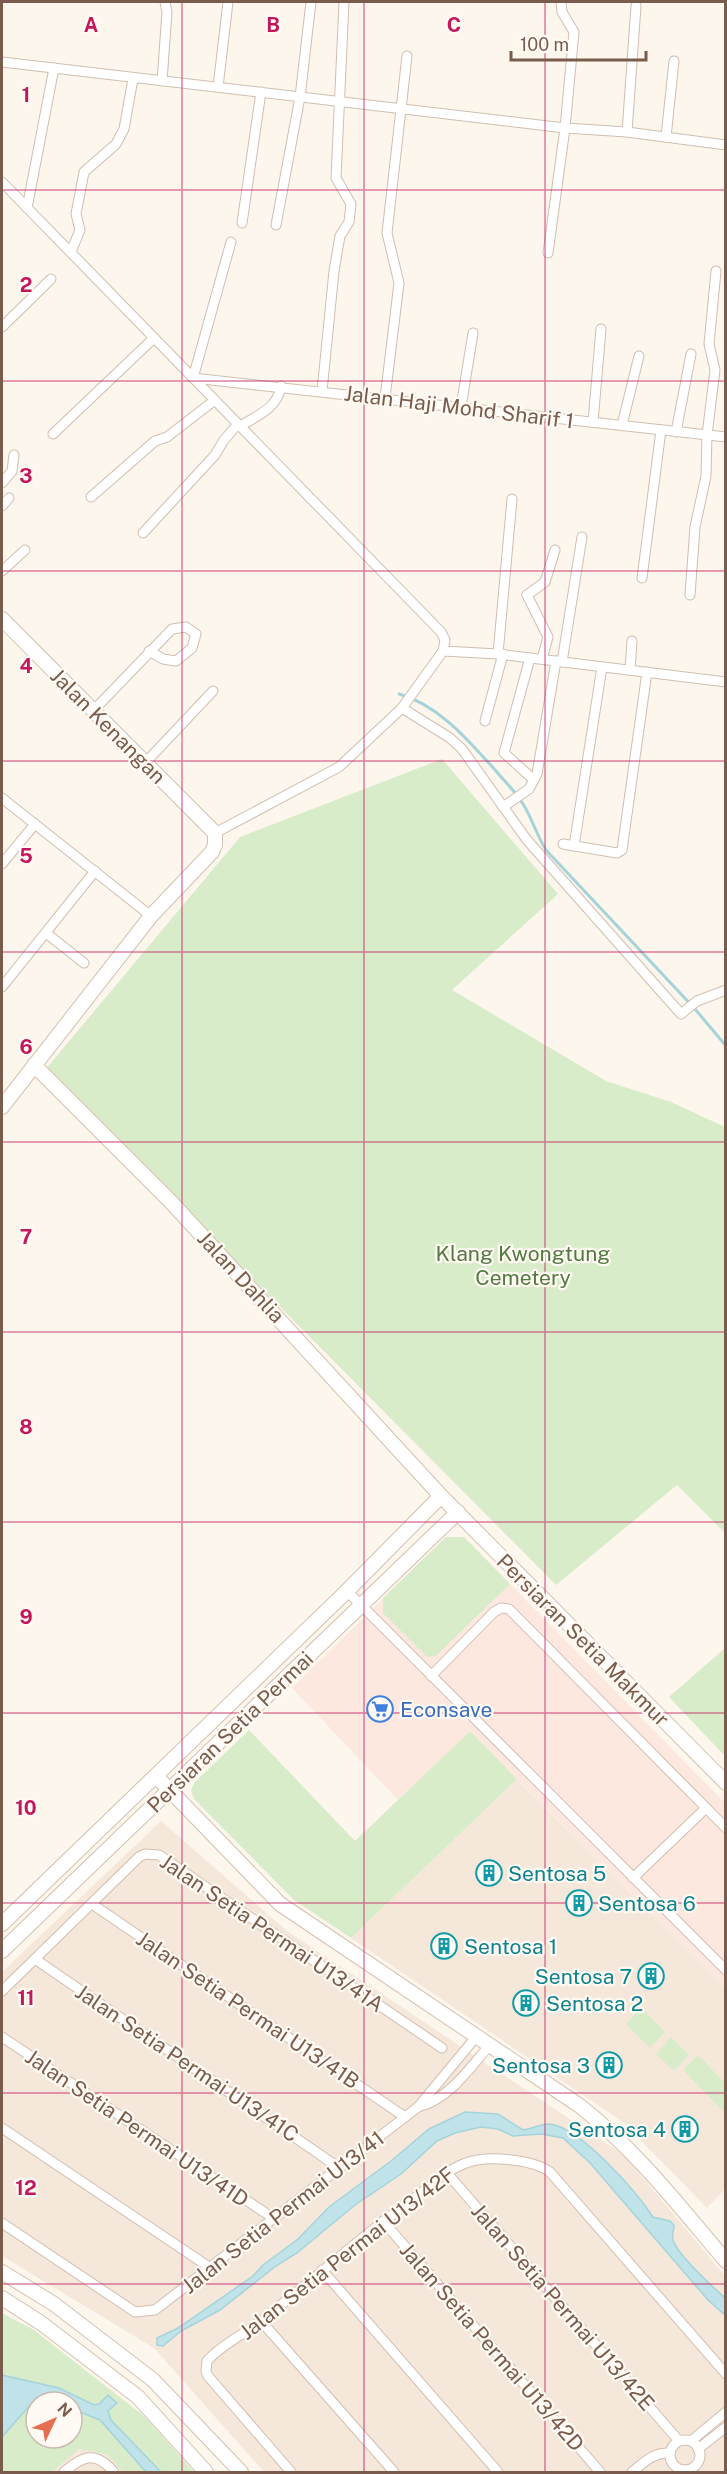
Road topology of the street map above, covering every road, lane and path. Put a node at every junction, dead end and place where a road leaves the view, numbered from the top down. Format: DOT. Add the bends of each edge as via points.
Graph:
graph roads {
  1 [pos="165,2"];
  2 [pos="228,2"];
  3 [pos="311,2"];
  4 [pos="344,2"];
  5 [pos="561,2"];
  6 [pos="636,6"];
  7 [pos="407,56"];
  8 [pos="674,61"];
  9 [pos="2,62"];
  10 [pos="54,68"];
  11 [pos="133,79"];
  12 [pos="162,81"];
  13 [pos="218,87"];
  14 [pos="261,92"];
  15 [pos="300,97"];
  16 [pos="341,100"];
  17 [pos="402,109"];
  18 [pos="565,128"];
  19 [pos="627,132"];
  20 [pos="666,137"];
  21 [pos="726,144"];
  22 [pos="2,183"];
  23 [pos="27,208"];
  24 [pos="242,223"];
  25 [pos="276,225"];
  26 [pos="231,242"];
  27 [pos="71,252"];
  28 [pos="548,253"];
  29 [pos="716,271"];
  30 [pos="51,279"];
  31 [pos="2,327"];
  32 [pos="602,329"];
  33 [pos="473,333"];
  34 [pos="154,338"];
  35 [pos="691,354"];
  36 [pos="639,356"];
  37 [pos="193,378"];
  38 [pos="281,386"];
  39 [pos="322,391"];
  40 [pos="385,398"];
  41 [pos="215,400"];
  42 [pos="461,407"];
  43 [pos="593,422"];
  44 [pos="239,425"];
  45 [pos="622,425"];
  46 [pos="662,430"];
  47 [pos="676,432"];
  48 [pos="53,434"];
  49 [pos="707,435"];
  50 [pos="726,437"];
  51 [pos="14,455"];
  52 [pos="2,483"];
  53 [pos="91,497"];
  54 [pos="9,498"];
  55 [pos="512,499"];
  56 [pos="2,506"];
  57 [pos="143,533"];
  58 [pos="582,537"];
  59 [pos="25,550"];
  60 [pos="555,550"];
  61 [pos="2,571"];
  62 [pos="642,578"];
  63 [pos="690,595"];
  64 [pos="2,619"];
  65 [pos="632,641"];
  66 [pos="149,651"];
  67 [pos="443,651"];
  68 [pos="501,654"];
  69 [pos="530,658"];
  70 [pos="542,659"];
  71 [pos="559,661"];
  72 [pos="602,667"];
  73 [pos="630,670"];
  74 [pos="647,672"];
  75 [pos="726,682"];
  76 [pos="213,691"];
  77 [pos="407,701"];
  78 [pos="92,712"];
  79 [pos="485,721"];
  80 [pos="145,763"];
  81 [pos="534,780"];
  82 [pos="2,798"];
  83 [pos="503,807"];
  84 [pos="34,824"];
  85 [pos="215,833"];
  86 [pos="563,844"];
  87 [pos="574,846"];
  88 [pos="2,864"];
  89 [pos="94,871"];
  90 [pos="151,916"];
  91 [pos="45,933"];
  92 [pos="84,963"];
  93 [pos="2,987"];
  94 [pos="726,990"];
  95 [pos="34,1065"];
  96 [pos="2,1107"];
  97 [pos="441,1496"];
  98 [pos="458,1512"];
  99 [pos="346,1591"];
  100 [pos="362,1606"];
  101 [pos="431,1676"];
  102 [pos="156,1776"];
  103 [pos="726,1783"];
  104 [pos="170,1790"];
  105 [pos="706,1808"];
  106 [pos="726,1828"];
  107 [pos="633,1878"];
  108 [pos="92,1904"];
  109 [pos="2,1924"];
  110 [pos="2,1951"];
  111 [pos="35,1959"];
  112 [pos="726,1970"];
  113 [pos="2,1991"];
  114 [pos="2,2037"];
  115 [pos="476,2037"];
  116 [pos="489,2046"];
  117 [pos="442,2048"];
  118 [pos="418,2107"];
  119 [pos="405,2117"];
  120 [pos="2,2128"];
  121 [pos="338,2167"];
  122 [pos="447,2173"];
  123 [pos="273,2218"];
  124 [pos="383,2221"];
  125 [pos="2,2223"];
  126 [pos="726,2261"];
  127 [pos="209,2268"];
  128 [pos="322,2270"];
  129 [pos="2,2272"];
  130 [pos="2,2298"];
  131 [pos="261,2321"];
  132 [pos="726,2374"];
  133 [pos="726,2412"];
  134 [pos="726,2427"];
  135 [pos="678,2441"];
  136 [pos="691,2441"];
  137 [pos="698,2449"];
  138 [pos="670,2454"];
  139 [pos="690,2470"];
  140 [pos="64,2472"];
  141 [pos="114,2472"];
  142 [pos="206,2472"];
  143 [pos="241,2472"];
  144 [pos="291,2472"];
  145 [pos="394,2472"];
  146 [pos="498,2472"];
  147 [pos="600,2472"];
  148 [pos="632,2472"];
  1 -- 12 [label="street"];
  2 -- 13 [label="street"];
  3 -- 15 [label="street"];
  4 -- 16 [label="street"];
  5 -- 18 [label="street" via="574,33"];
  6 -- 19 [label="street"];
  7 -- 17 [label="street"];
  8 -- 20 [label="street"];
  9 -- 10 [label="street"];
  10 -- 11 [label="street"];
  10 -- 23 [label="street"];
  11 -- 12 [label="street"];
  11 -- 27 [label="street" via="124,129 116,144 84,172 76,214 80,230"];
  12 -- 13 [label="street"];
  13 -- 14 [label="street"];
  14 -- 15 [label="street"];
  14 -- 24 [label="street"];
  15 -- 16 [label="street"];
  15 -- 25 [label="street"];
  16 -- 17 [label="street"];
  16 -- 39 [label="street" via="336,178 351,204 334,271"];
  17 -- 18 [label="street"];
  17 -- 40 [label="street" via="387,233 399,283"];
  18 -- 19 [label="street"];
  18 -- 28 [label="street"];
  19 -- 20 [label="street"];
  20 -- 21 [label="street"];
  22 -- 23 [label="street"];
  23 -- 27 [label="street"];
  26 -- 37 [label="street"];
  27 -- 34 [label="street"];
  29 -- 49 [label="street" via="709,344 715,370"];
  30 -- 31 [label="street"];
  32 -- 43 [label="street"];
  33 -- 42 [label="street"];
  34 -- 37 [label="street"];
  34 -- 48 [label="street"];
  35 -- 47 [label="street"];
  36 -- 45 [label="street"];
  37 -- 38 [label="street, Jalan Haji Mohd Sharif 1"];
  37 -- 41 [label="street"];
  38 -- 39 [label="street, Jalan Haji Mohd Sharif 1"];
  38 -- 44 [label="street" via="275,402"];
  39 -- 40 [label="street, Jalan Haji Mohd Sharif 1"];
  40 -- 42 [label="street, Jalan Haji Mohd Sharif 1"];
  41 -- 44 [label="street"];
  41 -- 53 [label="street" via="167,437 155,441"];
  42 -- 43 [label="street, Jalan Haji Mohd Sharif 1"];
  43 -- 45 [label="street, Jalan Haji Mohd Sharif 1"];
  44 -- 57 [label="street"];
  44 -- 67 [label="street" via="441,632 445,640"];
  45 -- 46 [label="street, Jalan Haji Mohd Sharif 1"];
  46 -- 47 [label="street, Jalan Haji Mohd Sharif 1"];
  46 -- 62 [label="street"];
  47 -- 49 [label="street, Jalan Haji Mohd Sharif 1"];
  49 -- 50 [label="street, Jalan Haji Mohd Sharif 1"];
  49 -- 63 [label="street" via="706,476 695,527"];
  51 -- 52 [label="street" via="12,471"];
  54 -- 56 [label="street"];
  55 -- 68 [label="street"];
  58 -- 71 [label="street"];
  59 -- 61 [label="street"];
  60 -- 70 [label="street" via="544,584 527,595 548,637"];
  64 -- 78 [label="street, Jalan Kenangan"];
  65 -- 73 [label="street"];
  66 -- 66 [label="street" via="172,629 186,627 196,634 192,648 176,661"];
  66 -- 78 [label="street"];
  67 -- 68 [label="street"];
  67 -- 77 [label="street"];
  68 -- 69 [label="street"];
  68 -- 79 [label="street"];
  69 -- 70 [label="street"];
  69 -- 81 [label="street" via="504,753"];
  70 -- 71 [label="street"];
  71 -- 72 [label="street"];
  71 -- 81 [label="street"];
  72 -- 73 [label="street"];
  72 -- 87 [label="street"];
  73 -- 74 [label="street"];
  74 -- 75 [label="street"];
  74 -- 87 [label="street" via="622,850 617,853"];
  76 -- 80 [label="street"];
  77 -- 83 [label="street" via="462,749"];
  77 -- 85 [label="street" via="339,767"];
  78 -- 80 [label="street, Jalan Kenangan"];
  80 -- 85 [label="street, Jalan Kenangan"];
  81 -- 83 [label="street" via="529,789"];
  82 -- 84 [label="street"];
  83 -- 94 [label="street" via="542,857 681,1014 697,1001"];
  84 -- 88 [label="street"];
  84 -- 89 [label="street"];
  85 -- 90 [label="street" via="212,852"];
  86 -- 87 [label="street"];
  89 -- 90 [label="street"];
  89 -- 91 [label="street"];
  90 -- 95 [label="street"];
  91 -- 92 [label="street"];
  91 -- 93 [label="street"];
  95 -- 96 [label="street"];
  95 -- 97 [label="street, Jalan Dahlia" via="172,1203"];
  97 -- 98 [label="street, Persiaran Setia Makmur"];
  97 -- 99 [label="street, Persiaran Setia Permai"];
  98 -- 100 [label="street, Persiaran Setia Permai"];
  98 -- 103 [label="street, Persiaran Setia Makmur"];
  99 -- 100 [label="street"];
  99 -- 102 [label="street, Persiaran Setia Permai"];
  100 -- 101 [label="street"];
  100 -- 104 [label="street, Persiaran Setia Permai"];
  101 -- 105 [label="street" via="494,1612 509,1609"];
  101 -- 107 [label="street"];
  102 -- 104 [label="street"];
  102 -- 109 [label="street, Persiaran Setia Permai"];
  104 -- 110 [label="street, Persiaran Setia Permai"];
  104 -- 115 [label="street" via="280,1904"];
  105 -- 106 [label="street"];
  105 -- 107 [label="street"];
  107 -- 112 [label="street"];
  108 -- 111 [label="street, Jalan Setia Permai U13/41A"];
  108 -- 117 [label="street, Jalan Setia Permai U13/41A" via="140,1857 159,1855"];
  108 -- 119 [label="street, Jalan Setia Permai U13/41B"];
  111 -- 113 [label="street, Jalan Setia Permai U13/41A"];
  111 -- 121 [label="street, Jalan Setia Permai U13/41C"];
  114 -- 123 [label="street, Jalan Setia Permai U13/41D"];
  115 -- 116 [label="street"];
  115 -- 118 [label="street, Jalan Setia Permai U13/41"];
  116 -- 118 [label="street, Jalan Setia Permai U13/41" via="459,2082 429,2104"];
  116 -- 126 [label="street" via="606,2127"];
  118 -- 119 [label="street, Jalan Setia Permai U13/41"];
  119 -- 121 [label="street, Jalan Setia Permai U13/41"];
  120 -- 127 [label="street"];
  121 -- 123 [label="street, Jalan Setia Permai U13/41"];
  122 -- 124 [label="street, Jalan Setia Permai U13/42F"];
  122 -- 132 [label="street, Jalan Setia Permai U13/42F" via="475,2160 526,2160 540,2165"];
  122 -- 135 [label="street, Jalan Setia Permai U13/42E"];
  123 -- 127 [label="street, Jalan Setia Permai U13/41"];
  124 -- 128 [label="street, Jalan Setia Permai U13/42F"];
  124 -- 147 [label="street, Jalan Setia Permai U13/42D"];
  125 -- 127 [label="street, Jalan Setia Permai U13/41" via="135,2312 145,2313 164,2305"];
  128 -- 131 [label="street, Jalan Setia Permai U13/42F"];
  128 -- 146 [label="street"];
  129 -- 143 [label="street" via="54,2304 153,2380"];
  130 -- 142 [label="street" via="138,2397"];
  131 -- 144 [label="street, Jalan Setia Permai U13/42F" via="211,2357 206,2366 208,2376"];
  131 -- 145 [label="street"];
  133 -- 136 [label="street"];
  134 -- 137 [label="street"];
  135 -- 136 [label="street"];
  135 -- 138 [label="street"];
  136 -- 137 [label="street"];
  137 -- 139 [label="street" via="699,2458"];
  138 -- 139 [label="street" via="675,2467"];
  138 -- 148 [label="street" via="653,2455"];
  140 -- 141 [label="street" via="79,2459 89,2458 106,2463"];
}
